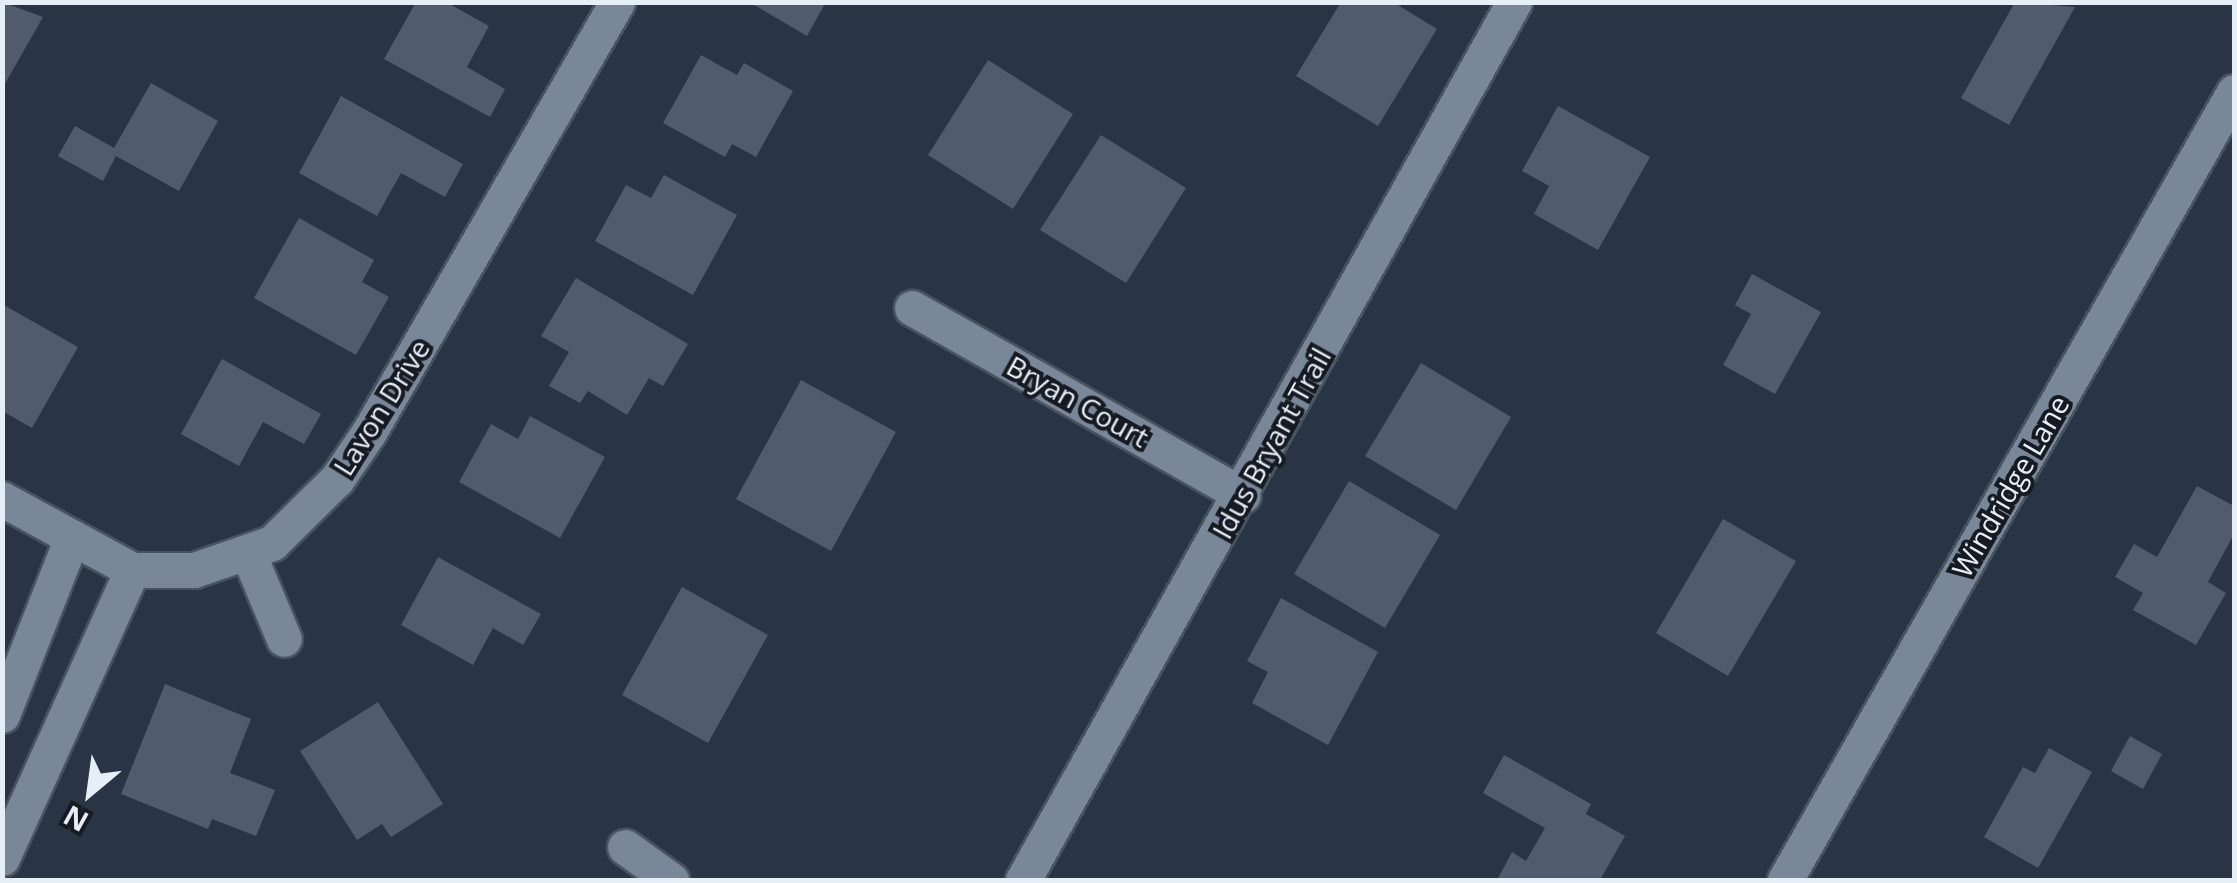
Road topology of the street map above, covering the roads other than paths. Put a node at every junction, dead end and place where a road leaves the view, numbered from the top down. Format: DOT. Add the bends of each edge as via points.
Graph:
graph roads {
  1 [pos="617,2"];
  2 [pos="1514,2"];
  3 [pos="2234,92"];
  4 [pos="912,308"];
  5 [pos="1243,495"];
  6 [pos="2,499"];
  7 [pos="72,537"];
  8 [pos="248,553"];
  9 [pos="132,570"];
  10 [pos="284,639"];
  11 [pos="2,715"];
  12 [pos="625,848"];
  13 [pos="2,858"];
  14 [pos="671,880"];
  15 [pos="1024,880"];
  16 [pos="1786,880"];
  1 -- 8 [label="street, Lavon Drive" via="337,479 272,543"];
  2 -- 5 [label="street, Idus Bryant Trail"];
  3 -- 16 [label="street, Windridge Lane"];
  4 -- 5 [label="street, Bryan Court"];
  5 -- 15 [label="street, Idus Bryant Trail"];
  6 -- 7 [label="street, Lavon Drive"];
  7 -- 9 [label="street, Lavon Drive"];
  7 -- 11 [label="street"];
  8 -- 9 [label="street, Lavon Drive" via="194,570"];
  8 -- 10 [label="street"];
  9 -- 13 [label="street"];
  12 -- 14 [label="street"];
}
